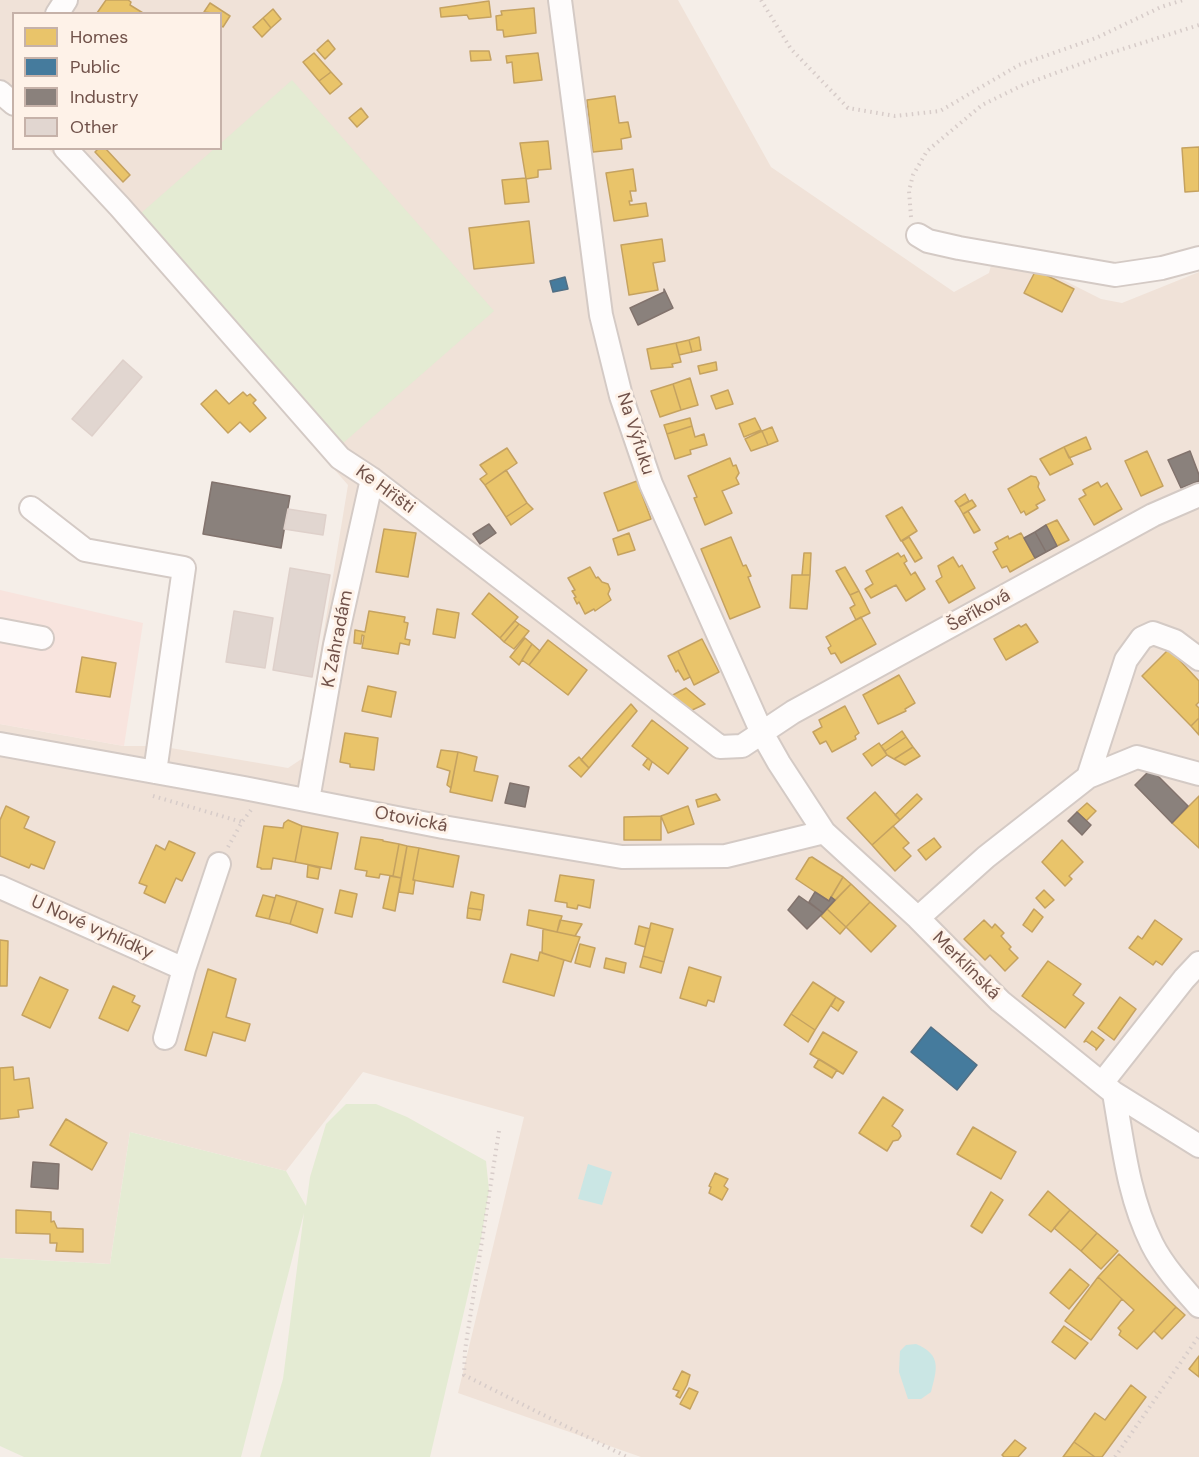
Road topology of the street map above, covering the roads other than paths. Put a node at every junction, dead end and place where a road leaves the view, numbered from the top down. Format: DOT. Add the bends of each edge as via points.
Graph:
graph roads {
  1 [pos="560,0"];
  2 [pos="67,150"];
  3 [pos="918,235"];
  4 [pos="1199,258"];
  5 [pos="372,479"];
  6 [pos="1199,495"];
  7 [pos="31,508"];
  8 [pos="0,630"];
  9 [pos="42,638"];
  10 [pos="1199,659"];
  11 [pos="762,733"];
  12 [pos="0,744"];
  13 [pos="155,772"];
  14 [pos="1199,774"];
  15 [pos="1088,777"];
  16 [pos="308,800"];
  17 [pos="824,832"];
  18 [pos="219,864"];
  19 [pos="0,887"];
  20 [pos="918,918"];
  21 [pos="1199,963"];
  22 [pos="184,969"];
  23 [pos="165,1038"];
  24 [pos="1108,1088"];
  25 [pos="1199,1146"];
  26 [pos="1199,1306"];
  1 -- 11 [label="street, Na Výfuku" via="601,315 621,396 651,484"];
  2 -- 5 [label="street, Ke Hřišti" via="340,458"];
  3 -- 4 [label="street" via="959,248 1115,274"];
  5 -- 11 [label="street, Ke Hřišti" via="720,747 742,746"];
  5 -- 16 [label="street, K Zahradám" via="335,645"];
  6 -- 11 [label="street, Šeříková" via="1153,515 793,712"];
  7 -- 13 [label="street" via="85,550 184,568"];
  8 -- 9 [label="street"];
  10 -- 15 [label="street" via="1175,641 1153,633 1142,638 1126,660"];
  11 -- 17 [label="street, Na Výfuku"];
  12 -- 13 [label="street, Otovická"];
  13 -- 16 [label="street, Otovická"];
  14 -- 15 [label="street" via="1137,757"];
  15 -- 20 [label="street" via="986,857"];
  16 -- 17 [label="street, Otovická" via="622,857 726,856"];
  17 -- 20 [label="street, Merklínská"];
  18 -- 22 [label="street"];
  19 -- 22 [label="street, U Nové vyhlídky"];
  20 -- 24 [label="street, Merklínská" via="1000,1001"];
  21 -- 24 [label="street"];
  22 -- 23 [label="street"];
  24 -- 25 [label="street, Merklínská"];
  24 -- 26 [label="street" via="1130,1187 1152,1244"];
}
